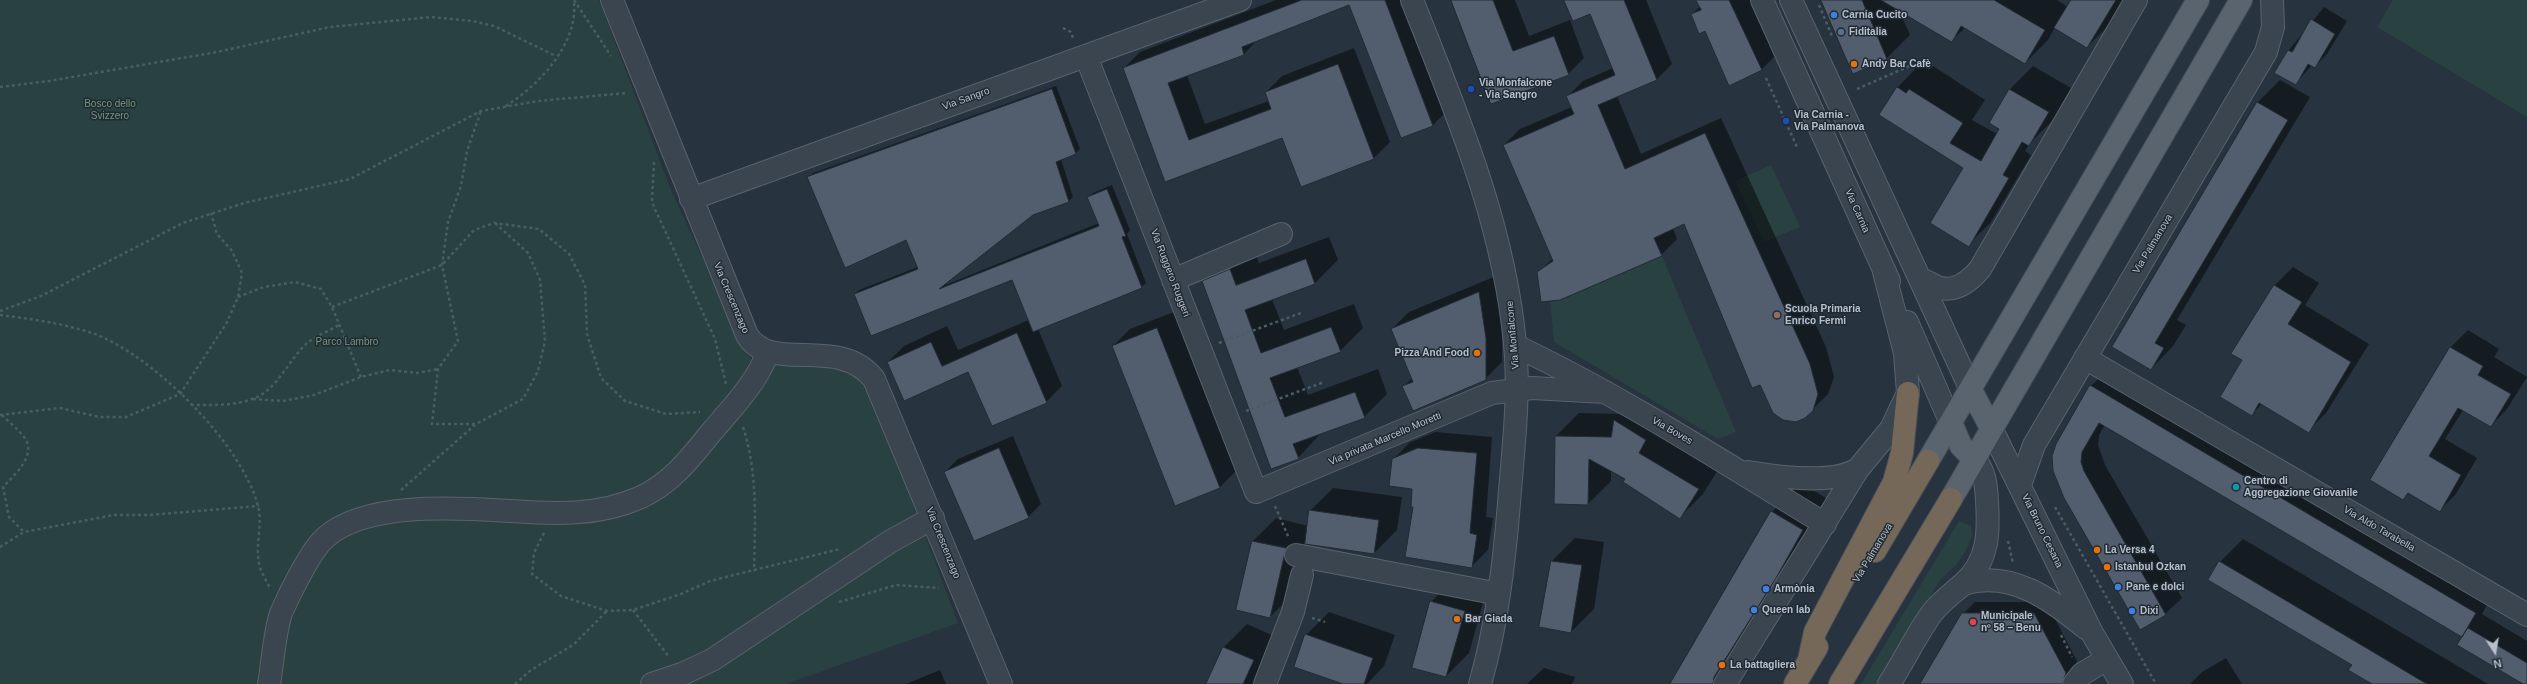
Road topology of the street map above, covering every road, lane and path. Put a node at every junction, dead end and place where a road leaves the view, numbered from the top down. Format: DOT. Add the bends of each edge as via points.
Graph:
graph roads {
  1 [pos="612,0"];
  2 [pos="1240,0"];
  3 [pos="1412,0"];
  4 [pos="1762,0"];
  5 [pos="1791,0"];
  6 [pos="2136,0"];
  7 [pos="2198,0"];
  8 [pos="2241,0"];
  9 [pos="2272,0"];
  10 [pos="1819,5"];
  11 [pos="1062,28"];
  12 [pos="1834,38"];
  13 [pos="1080,48"];
  14 [pos="556,56"];
  15 [pos="612,59"];
  16 [pos="1912,65"];
  17 [pos="1766,78"];
  18 [pos="0,87"];
  19 [pos="628,88"];
  20 [pos="1857,89"];
  21 [pos="504,107"];
  22 [pos="481,111"];
  23 [pos="1797,147"];
  24 [pos="654,160"];
  25 [pos="690,198"];
  26 [pos="212,213"];
  27 [pos="494,223"];
  28 [pos="1281,234"];
  29 [pos="442,265"];
  30 [pos="1883,268"];
  31 [pos="1920,278"];
  32 [pos="1173,280"];
  33 [pos="238,297"];
  34 [pos="332,307"];
  35 [pos="0,311"];
  36 [pos="1301,313"];
  37 [pos="0,315"];
  38 [pos="339,325"];
  39 [pos="1218,344"];
  40 [pos="1516,346"];
  41 [pos="768,352"];
  42 [pos="2085,358"];
  43 [pos="438,369"];
  44 [pos="361,377"];
  45 [pos="1324,382"];
  46 [pos="1517,389"];
  47 [pos="1971,390"];
  48 [pos="1605,392"];
  49 [pos="1908,393"];
  50 [pos="180,394"];
  51 [pos="253,399"];
  52 [pos="735,404"];
  53 [pos="191,405"];
  54 [pos="702,412"];
  55 [pos="1243,412"];
  56 [pos="1,415"];
  57 [pos="1951,423"];
  58 [pos="476,424"];
  59 [pos="1991,428"];
  60 [pos="1973,458"];
  61 [pos="1928,461"];
  62 [pos="1858,469"];
  63 [pos="1739,470"];
  64 [pos="2020,485"];
  65 [pos="1254,490"];
  66 [pos="395,495"];
  67 [pos="1951,499"];
  68 [pos="1274,504"];
  69 [pos="2053,504"];
  70 [pos="259,506"];
  71 [pos="554,514"];
  72 [pos="933,518"];
  73 [pos="1825,524"];
  74 [pos="24,532"];
  75 [pos="0,547"];
  76 [pos="842,548"];
  77 [pos="1299,565"];
  78 [pos="754,570"];
  79 [pos="1963,584"];
  80 [pos="962,590"];
  81 [pos="1499,594"];
  82 [pos="832,604"];
  83 [pos="633,610"];
  84 [pos="607,611"];
  85 [pos="281,614"];
  86 [pos="2527,615"];
  87 [pos="2092,633"];
  88 [pos="2107,659"];
  89 [pos="1809,660"];
  90 [pos="682,674"];
  91 [pos="269,684"];
  92 [pos="515,684"];
  93 [pos="652,684"];
  94 [pos="1001,684"];
  95 [pos="1265,684"];
  96 [pos="1480,684"];
  97 [pos="1725,684"];
  98 [pos="1795,684"];
  99 [pos="1840,684"];
  100 [pos="1890,684"];
  101 [pos="2074,684"];
  102 [pos="2122,684"];
  103 [pos="2156,684"];
  1 -- 25 [label="street, Via Crescenzago" via="649,88"];
  2 -- 13 [label="street, Via Sangro"];
  3 -- 40 [label="street, Via Monfalcone" via="1487,200 1507,282"];
  4 -- 30 [label="street, Via Carnia"];
  5 -- 31 [label="street"];
  6 -- 31 [label="street" via="1980,269 1969,281 1954,289 1937,286"];
  7 -- 47 [label="main road, Via Palmanova"];
  8 -- 59 [label="main road"];
  9 -- 42 [label="street, Via Palmanova" via="2272,33 2266,52"];
  10 -- 12 [label="path"];
  11 -- 13 [label="path" via="1071,32"];
  13 -- 25 [label="street, Via Sangro"];
  13 -- 32 [label="street, Via Ruggero Ruggeri"];
  14 -- 15 [label="path" via="573,25 574,0"];
  14 -- 18 [label="path" via="487,24 462,19 420,18 330,28 217,52"];
  14 -- 21 [label="path" via="532,86"];
  16 -- 20 [label="path"];
  17 -- 23 [label="path"];
  19 -- 21 [label="path" via="631,93"];
  21 -- 22 [label="path"];
  22 -- 26 [label="path" via="350,179 244,203"];
  22 -- 29 [label="path" via="467,152 461,186 448,222"];
  24 -- 52 [label="path" via="652,201 715,339 720,366"];
  25 -- 41 [label="street, Via Crescenzago" via="744,330 754,345"];
  26 -- 33 [label="path" via="217,234 232,251 242,273"];
  26 -- 35 [label="path" via="183,223 41,296"];
  27 -- 29 [label="path" via="474,230"];
  27 -- 54 [label="path" via="540,229 569,254 585,285 587,334 601,378 625,401 666,414"];
  27 -- 58 [label="path" via="528,253 540,280 545,341 538,371 523,399"];
  28 -- 32 [label="street"];
  29 -- 34 [label="path"];
  29 -- 43 [label="path" via="458,340"];
  30 -- 49 [label="street" via="1905,353"];
  30 -- 57 [label="street, Via Carnia"];
  31 -- 47 [label="street"];
  32 -- 65 [label="street, Via Ruggero Ruggeri"];
  33 -- 34 [label="path" via="264,287 295,282 321,289"];
  33 -- 50 [label="path" via="226,324"];
  34 -- 38 [label="path"];
  36 -- 39 [label="path"];
  37 -- 50 [label="path" via="55,323 93,333 126,350"];
  38 -- 44 [label="path"];
  38 -- 51 [label="path" via="308,342 274,384"];
  40 -- 46 [label="street, Via Monfalcone"];
  40 -- 48 [label="street, Via Boves"];
  41 -- 52 [label="street" via="764,364"];
  41 -- 72 [label="street, Via Crescenzago" via="840,358 857,363 870,374"];
  42 -- 64 [label="street, Via Palmanova" via="2030,454"];
  42 -- 86 [label="street, Via Aldo Tarabella"];
  43 -- 44 [label="path" via="417,373 390,370"];
  43 -- 58 [label="path" via="432,424"];
  44 -- 51 [label="path" via="314,395 282,401"];
  45 -- 55 [label="path"];
  46 -- 48 [label="street, Via Boves"];
  46 -- 65 [label="street, Via privata Marcello Moretti" via="1488,394 1263,491"];
  46 -- 81 [label="street, Via Monfalcone"];
  47 -- 57 [label="main road, Via Palmanova"];
  47 -- 59 [label="main road"];
  48 -- 63 [label="street, Via Boves"];
  49 -- 62 [label="street" via="1892,429"];
  49 -- 89 [label="highway" via="1902,453 1894,482 1815,632"];
  50 -- 53 [label="path"];
  50 -- 56 [label="path" via="126,417 99,416 60,408"];
  51 -- 53 [label="path"];
  52 -- 71 [label="street" via="678,472 660,487 622,505 597,511"];
  52 -- 78 [label="path" via="747,441 756,496"];
  53 -- 70 [label="path" via="217,431 242,466"];
  56 -- 74 [label="path" via="25,438 27,451 24,464 3,487 9,517"];
  57 -- 60 [label="main road" via="1961,446"];
  57 -- 61 [label="main road, Via Palmanova"];
  58 -- 66 [label="path"];
  59 -- 60 [label="main road"];
  59 -- 64 [label="street, Via Bruno Cesana"];
  60 -- 67 [label="main road"];
  60 -- 79 [label="street" via="1982,469 1986,483 1989,531 1984,552"];
  61 -- 89 [label="highway, Via Palmanova"];
  62 -- 63 [label="street, Via Boves" via="1835,477 1779,476"];
  62 -- 73 [label="street"];
  63 -- 73 [label="street, Via Boves"];
  64 -- 87 [label="street, Via Bruno Cesana"];
  67 -- 99 [label="highway"];
  68 -- 77 [label="path"];
  69 -- 103 [label="path"];
  70 -- 74 [label="path" via="114,515"];
  70 -- 85 [label="path" via="259,563"];
  71 -- 84 [label="path" via="534,553 532,574 561,596"];
  71 -- 85 [label="street" via="428,508 351,521 325,537 310,558"];
  72 -- 80 [label="street, Via Crescenzago"];
  72 -- 90 [label="street" via="892,541 712,660"];
  73 -- 97 [label="street"];
  74 -- 75 [label="path"];
  76 -- 78 [label="path"];
  77 -- 81 [label="street"];
  77 -- 95 [label="street" via="1293,612"];
  78 -- 83 [label="path" via="710,581"];
  79 -- 87 [label="street, Via Bruno Cesana" via="1992,579 2023,587 2055,604"];
  79 -- 100 [label="street" via="1947,596 1932,614"];
  80 -- 82 [label="path" via="896,585"];
  80 -- 94 [label="street, Via Crescenzago"];
  81 -- 96 [label="street, Via Monfalcone"];
  83 -- 84 [label="path"];
  83 -- 90 [label="path"];
  84 -- 92 [label="path" via="573,645 531,670"];
  85 -- 91 [label="street"];
  87 -- 88 [label="street, Via Bruno Cesana"];
  88 -- 101 [label="street" via="2082,674"];
  88 -- 102 [label="street, Via Bruno Cesana"];
  89 -- 98 [label="highway, Via Palmanova"];
  90 -- 93 [label="street"];
}
